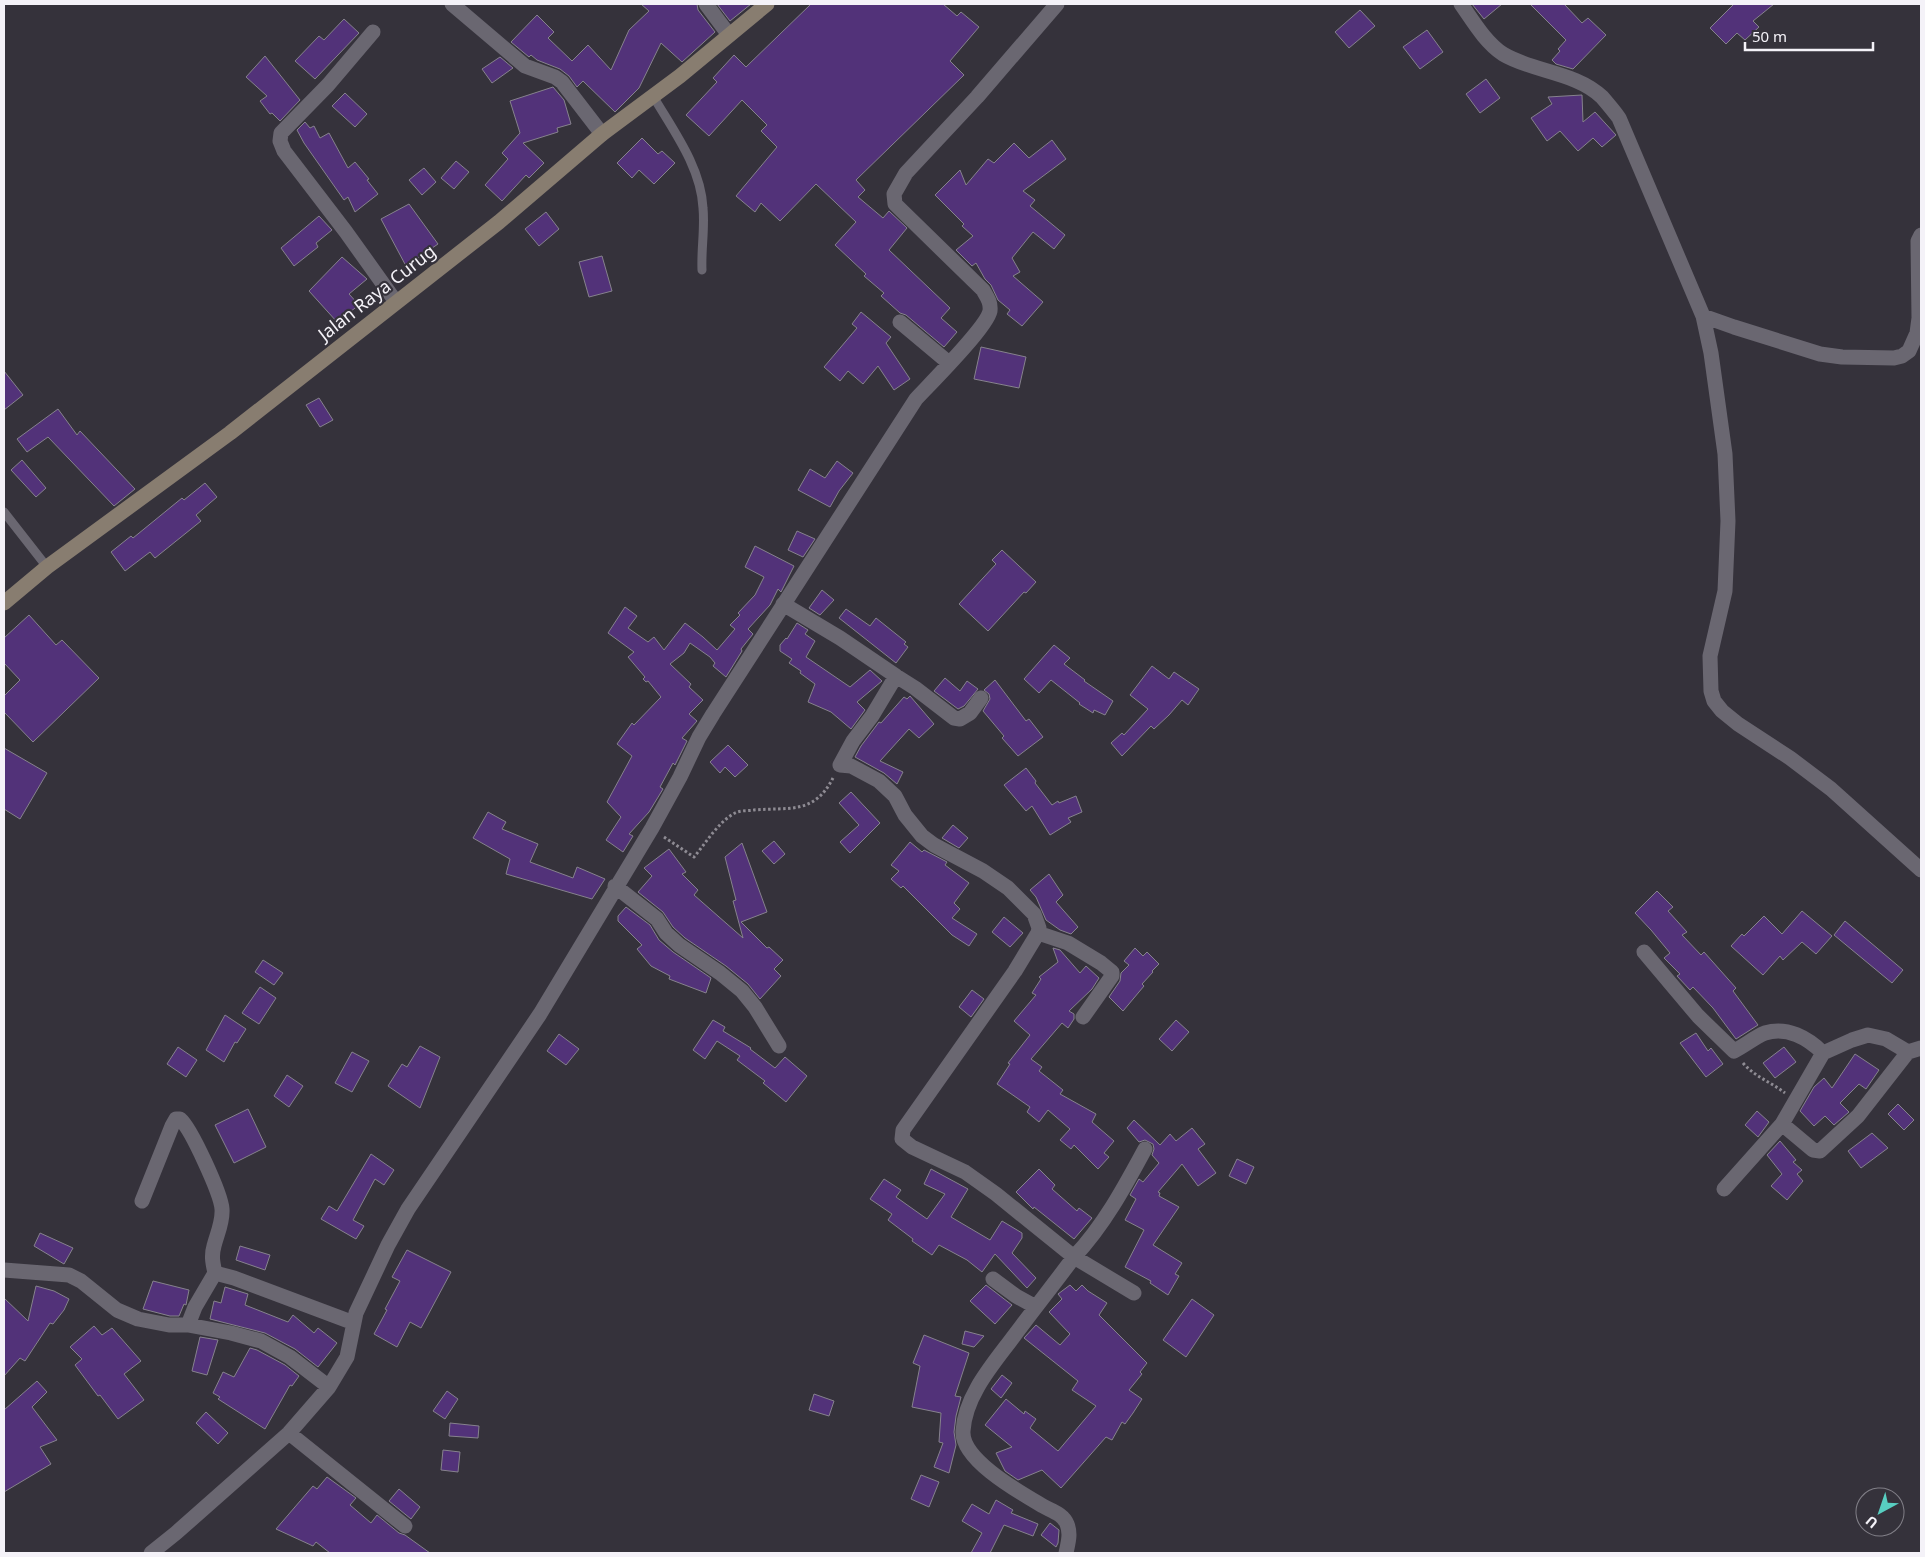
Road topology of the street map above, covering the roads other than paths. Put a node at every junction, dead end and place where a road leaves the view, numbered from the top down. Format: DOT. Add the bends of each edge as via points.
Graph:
graph roads {
  1 [pos="452,4"];
  2 [pos="706,4"];
  3 [pos="767,4"];
  4 [pos="1057,4"];
  5 [pos="1461,4"];
  6 [pos="373,32"];
  7 [pos="729,35"];
  8 [pos="654,96"];
  9 [pos="602,134"];
  10 [pos="1921,236"];
  11 [pos="702,270"];
  12 [pos="396,302"];
  13 [pos="1703,316"];
  14 [pos="900,322"];
  15 [pos="1915,353"];
  16 [pos="949,363"];
  17 [pos="4,512"];
  18 [pos="47,566"];
  19 [pos="4,603"];
  20 [pos="783,604"];
  21 [pos="896,676"];
  22 [pos="981,698"];
  23 [pos="1921,870"];
  24 [pos="615,886"];
  25 [pos="1038,933"];
  26 [pos="1644,952"];
  27 [pos="1083,1016"];
  28 [pos="779,1046"];
  29 [pos="1915,1050"];
  30 [pos="1823,1053"];
  31 [pos="1782,1124"];
  32 [pos="1145,1149"];
  33 [pos="1724,1189"];
  34 [pos="142,1201"];
  35 [pos="1074,1257"];
  36 [pos="4,1270"];
  37 [pos="215,1273"];
  38 [pos="993,1279"];
  39 [pos="1134,1293"];
  40 [pos="1036,1307"];
  41 [pos="354,1323"];
  42 [pos="188,1325"];
  43 [pos="329,1387"];
  44 [pos="289,1433"];
  45 [pos="406,1526"];
  46 [pos="151,1553"];
  47 [pos="1066,1553"];
  1 -- 9 [label="street" via="525,66 559,79"];
  2 -- 7 [label="street"];
  3 -- 7 [label="street, Jalan Raya Curug"];
  4 -- 16 [label="street" via="978,98 906,173 894,194 895,204 972,278 990,302 990,313"];
  5 -- 13 [label="street" via="1486,39 1502,53 1587,87 1601,97 1619,118"];
  6 -- 12 [label="street" via="281,133 280,141 284,151"];
  7 -- 8 [label="street, Jalan Raya Curug"];
  8 -- 9 [label="street, Jalan Raya Curug"];
  8 -- 11 [label="lane" via="681,143 696,178 703,206"];
  9 -- 12 [label="street, Jalan Raya Curug" via="499,222"];
  10 -- 15 [label="street" via="1918,241 1919,318"];
  12 -- 18 [label="street, Jalan Raya Curug" via="230,433"];
  13 -- 15 [label="street" via="1820,354 1842,358 1894,358"];
  13 -- 23 [label="street" via="1725,454 1728,521 1725,591 1710,656 1714,701 1738,724 1831,790"];
  14 -- 16 [label="street"];
  16 -- 20 [label="street" via="916,399"];
  17 -- 18 [label="lane"];
  18 -- 19 [label="street, Jalan Raya Curug"];
  20 -- 21 [label="street"];
  20 -- 24 [label="street" via="699,737 652,828"];
  21 -- 22 [label="street" via="960,720"];
  21 -- 25 [label="street" via="840,766 851,766 879,782 895,796 922,836 1008,888 1034,914"];
  24 -- 28 [label="street" via="658,919 666,933 679,945 742,991"];
  24 -- 41 [label="street" via="540,1014 408,1209 375,1271"];
  25 -- 27 [label="street" via="1068,943 1112,972"];
  25 -- 35 [label="street" via="1015,971 903,1130 902,1139 970,1176"];
  26 -- 30 [label="street" via="1698,1016 1734,1052 1766,1033 1780,1031 1799,1035"];
  29 -- 30 [label="street" via="1868,1035"];
  29 -- 31 [label="street" via="1824,1150 1816,1152"];
  30 -- 31 [label="street"];
  31 -- 33 [label="street"];
  32 -- 35 [label="street" via="1118,1200"];
  34 -- 37 [label="street" via="172,1126 176,1119 180,1119 192,1137 222,1208 213,1248"];
  35 -- 39 [label="street"];
  35 -- 40 [label="street"];
  36 -- 42 [label="street" via="69,1275 117,1310 138,1319"];
  37 -- 41 [label="street"];
  37 -- 42 [label="street"];
  38 -- 40 [label="street"];
  40 -- 47 [label="street" via="979,1383 962,1432 967,1449 988,1470 1064,1518 1070,1537"];
  41 -- 43 [label="street" via="347,1357"];
  42 -- 43 [label="street" via="261,1341 290,1357"];
  43 -- 44 [label="street"];
  44 -- 45 [label="street"];
  44 -- 46 [label="street"];
}
